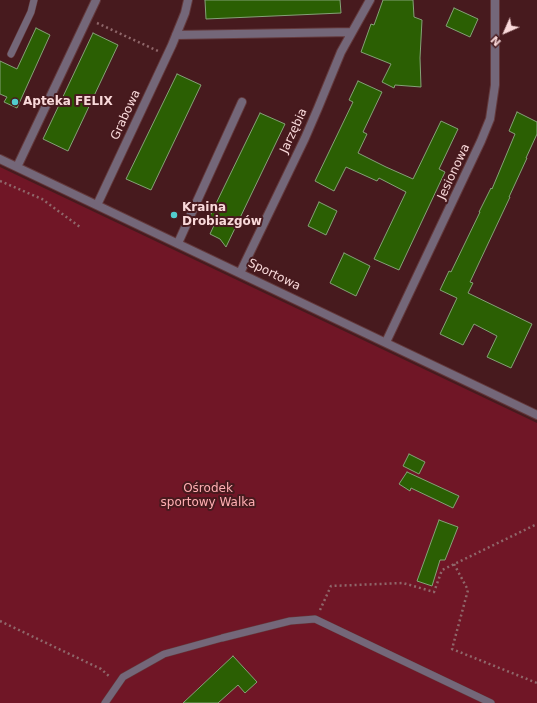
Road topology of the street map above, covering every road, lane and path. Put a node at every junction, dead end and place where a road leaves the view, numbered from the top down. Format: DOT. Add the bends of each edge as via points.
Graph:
graph roads {
  1 [pos="34,0"];
  2 [pos="96,0"];
  3 [pos="188,0"];
  4 [pos="370,0"];
  5 [pos="496,0"];
  6 [pos="87,19"];
  7 [pos="352,32"];
  8 [pos="176,35"];
  9 [pos="11,54"];
  10 [pos="167,55"];
  11 [pos="242,102"];
  12 [pos="0,159"];
  13 [pos="17,167"];
  14 [pos="0,181"];
  15 [pos="97,205"];
  16 [pos="80,227"];
  17 [pos="178,243"];
  18 [pos="240,273"];
  19 [pos="386,342"];
  20 [pos="537,415"];
  21 [pos="537,524"];
  22 [pos="454,564"];
  23 [pos="315,619"];
  24 [pos="0,621"];
  25 [pos="537,683"];
  26 [pos="118,685"];
  27 [pos="105,703"];
  28 [pos="490,703"];
  1 -- 9 [label="lane"];
  2 -- 6 [label="street"];
  3 -- 8 [label="street, Grabowa"];
  4 -- 7 [label="street, Jarzębia"];
  5 -- 19 [label="street, Jesionowa" via="495,85 490,118"];
  6 -- 10 [label="path"];
  6 -- 13 [label="street"];
  7 -- 8 [label="street"];
  7 -- 18 [label="street, Jarzębia" via="305,138"];
  8 -- 10 [label="street, Grabowa"];
  10 -- 15 [label="street, Grabowa"];
  11 -- 17 [label="street"];
  12 -- 13 [label="street, Sportowa"];
  13 -- 15 [label="street, Sportowa"];
  14 -- 16 [label="path" via="42,199"];
  15 -- 17 [label="street, Sportowa"];
  17 -- 18 [label="street, Sportowa"];
  18 -- 19 [label="street, Sportowa"];
  19 -- 20 [label="street, Sportowa"];
  21 -- 22 [label="path"];
  22 -- 23 [label="path" via="442,570 434,592 403,583 332,586"];
  22 -- 25 [label="path" via="468,590 452,649"];
  23 -- 26 [label="lane" via="290,622 164,654 123,677"];
  23 -- 28 [label="lane"];
  24 -- 26 [label="path" via="100,669"];
  26 -- 27 [label="lane"];
}
